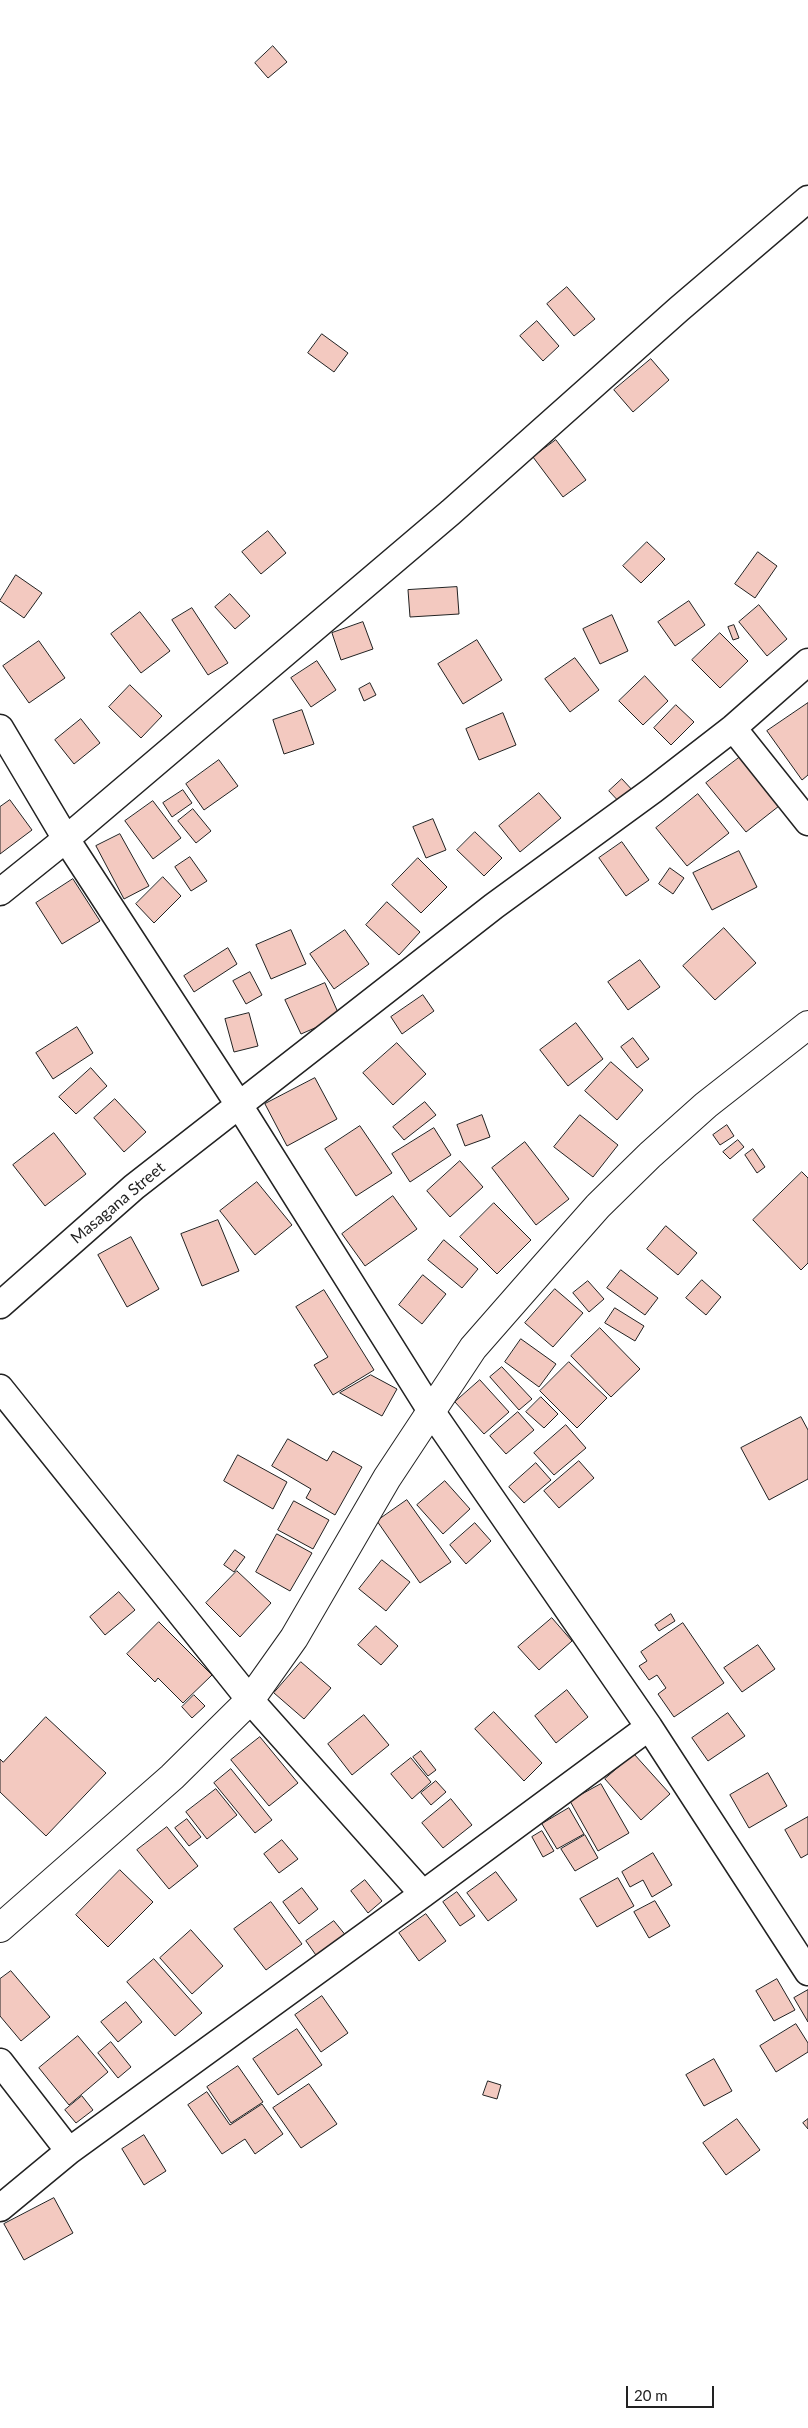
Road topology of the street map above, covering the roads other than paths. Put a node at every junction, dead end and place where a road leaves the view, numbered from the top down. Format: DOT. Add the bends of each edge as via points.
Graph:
graph roads {
  1 [pos="808,199"];
  2 [pos="808,662"];
  3 [pos="0,728"];
  4 [pos="733,728"];
  5 [pos="808,822"];
  6 [pos="66,840"];
  7 [pos="0,892"];
  8 [pos="808,1025"];
  9 [pos="239,1105"];
  10 [pos="0,1305"];
  11 [pos="0,1388"];
  12 [pos="431,1412"];
  13 [pos="250,1700"];
  14 [pos="649,1727"];
  15 [pos="423,1894"];
  16 [pos="0,1928"];
  17 [pos="808,1972"];
  18 [pos="0,2062"];
  19 [pos="69,2151"];
  20 [pos="0,2208"];
  1 -- 6 [label="street" via="451,512"];
  2 -- 4 [label="street, Masagana Street"];
  3 -- 6 [label="street"];
  4 -- 5 [label="street"];
  4 -- 9 [label="street, Masagana Street" via="494,906"];
  6 -- 7 [label="street"];
  6 -- 9 [label="street"];
  8 -- 12 [label="street" via="706,1105 598,1206 473,1348"];
  9 -- 10 [label="street, Masagana Street" via="134,1187"];
  9 -- 12 [label="street"];
  11 -- 13 [label="street"];
  12 -- 13 [label="street" via="387,1478 294,1638"];
  12 -- 14 [label="street"];
  13 -- 15 [label="street"];
  13 -- 16 [label="street" via="172,1777"];
  14 -- 15 [label="street"];
  14 -- 17 [label="street"];
  15 -- 19 [label="street"];
  18 -- 19 [label="street"];
  19 -- 20 [label="street"];
}
